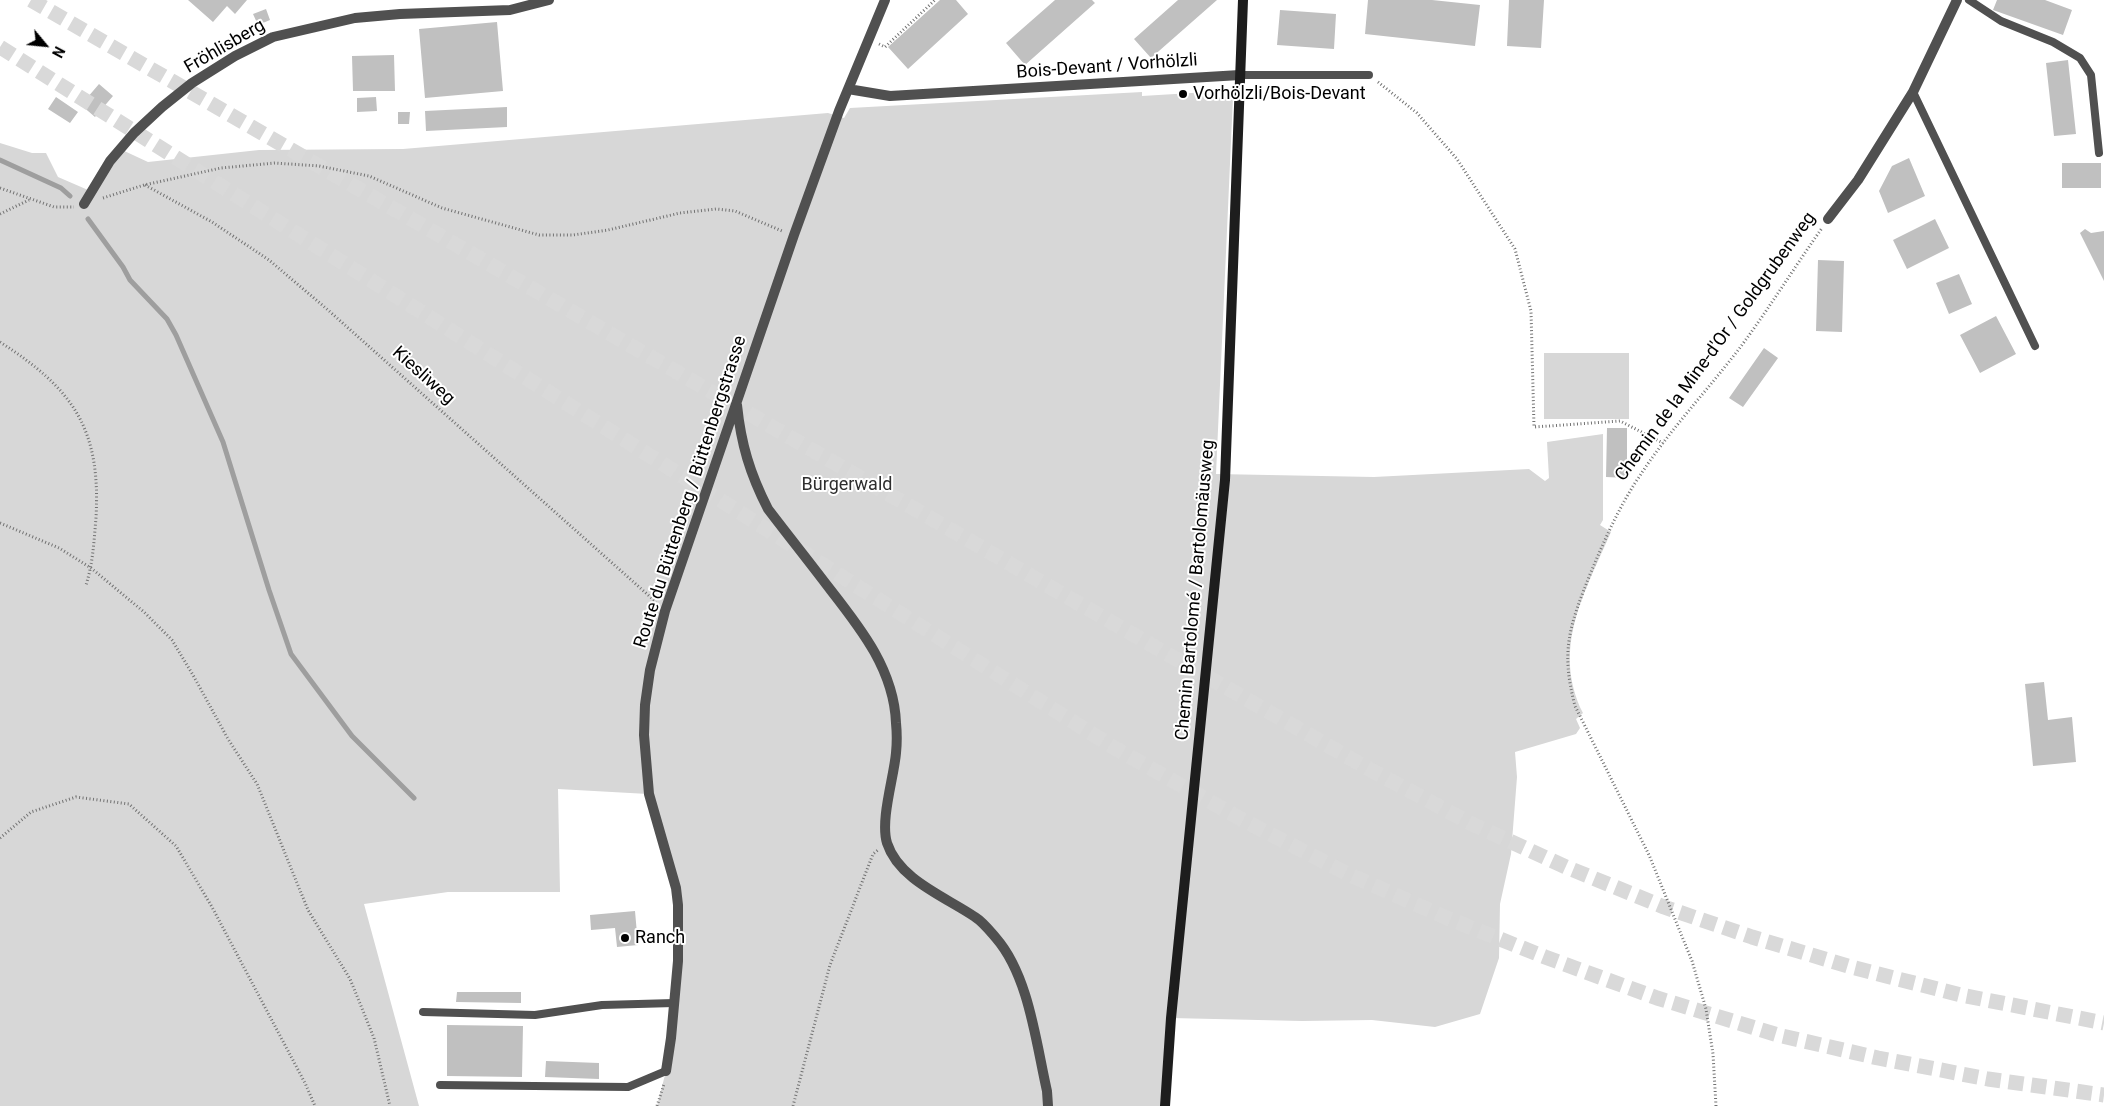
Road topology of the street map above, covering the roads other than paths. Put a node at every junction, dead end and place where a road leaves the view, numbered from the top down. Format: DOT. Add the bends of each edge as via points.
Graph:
graph roads {
  1 [pos="549,0"];
  2 [pos="884,0"];
  3 [pos="1242,0"];
  4 [pos="1957,0"];
  5 [pos="1969,0"];
  6 [pos="1240,75"];
  7 [pos="1369,75"];
  8 [pos="848,89"];
  9 [pos="1913,92"];
  10 [pos="2099,153"];
  11 [pos="84,204"];
  12 [pos="1828,219"];
  13 [pos="2035,346"];
  14 [pos="737,401"];
  15 [pos="674,1003"];
  16 [pos="423,1012"];
  17 [pos="666,1071"];
  18 [pos="440,1085"];
  19 [pos="1048,1106"];
  20 [pos="1165,1106"];
  1 -- 11 [label="street, Fröhlisberg" via="510,10 355,18 273,37 192,83 162,107 110,161"];
  2 -- 8 [label="street, Route du Büttenberg / Büttenbergstrasse"];
  3 -- 6 [label="street, Chemin Bartolomé / Bartolomäusweg"];
  4 -- 9 [label="street, Chemin de la Mine-d'Or / Goldgrubenweg"];
  5 -- 10 [label="lane" via="2001,21 2053,42 2080,58 2091,75"];
  6 -- 7 [label="lane, Bois-Devant / Vorhölzli"];
  6 -- 8 [label="street, Bois-Devant / Vorhölzli" via="890,96"];
  6 -- 20 [label="street, Chemin Bartolomé / Bartolomäusweg" via="1225,480"];
  8 -- 14 [label="street, Route du Büttenberg / Büttenbergstrasse"];
  9 -- 12 [label="street, Chemin de la Mine-d'Or / Goldgrubenweg" via="1858,180"];
  9 -- 13 [label="lane"];
  14 -- 15 [label="street, Route du Büttenberg / Büttenbergstrasse" via="665,611 645,705 648,794 676,888 678,905"];
  14 -- 19 [label="street" via="741,439 761,496 862,632 881,662 892,693 896,752 888,800 887,843 900,864 918,882 977,918 1014,963 1024,992"];
  15 -- 16 [label="lane" via="602,1005 535,1016"];
  15 -- 17 [label="street, Route du Büttenberg / Büttenbergstrasse"];
  17 -- 18 [label="lane" via="628,1086"];
}
